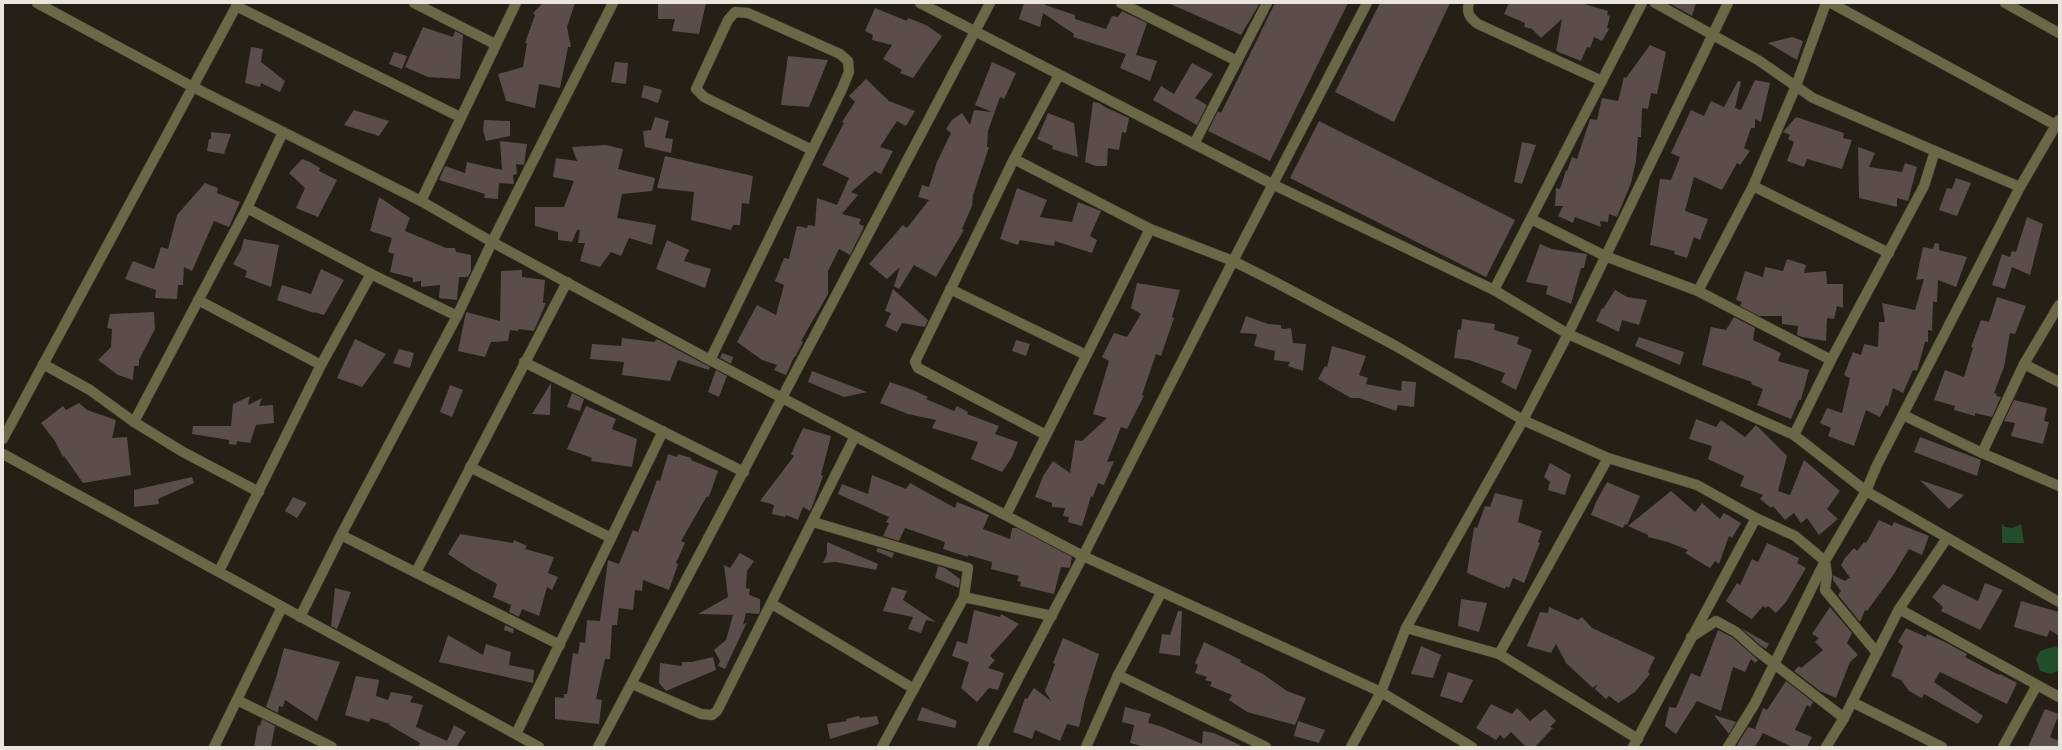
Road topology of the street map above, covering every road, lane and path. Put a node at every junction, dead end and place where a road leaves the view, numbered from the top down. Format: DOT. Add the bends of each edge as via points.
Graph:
graph roads {
  1 [pos="37,3"];
  2 [pos="414,3"];
  3 [pos="516,3"];
  4 [pos="613,3"];
  5 [pos="920,3"];
  6 [pos="990,3"];
  7 [pos="1121,3"];
  8 [pos="1267,3"];
  9 [pos="1368,3"];
  10 [pos="1469,3"];
  11 [pos="1642,3"];
  12 [pos="1654,3"];
  13 [pos="1728,3"];
  14 [pos="1826,3"];
  15 [pos="1831,3"];
  16 [pos="2005,3"];
  17 [pos="237,5"];
  18 [pos="975,31"];
  19 [pos="2059,33"];
  20 [pos="1712,34"];
  21 [pos="495,44"];
  22 [pos="1237,61"];
  23 [pos="1059,75"];
  24 [pos="1602,81"];
  25 [pos="191,86"];
  26 [pos="1796,86"];
  27 [pos="460,117"];
  28 [pos="2058,124"];
  29 [pos="283,132"];
  30 [pos="1194,144"];
  31 [pos="812,150"];
  32 [pos="1935,151"];
  33 [pos="1014,159"];
  34 [pos="1274,184"];
  35 [pos="1753,186"];
  36 [pos="2020,187"];
  37 [pos="421,201"];
  38 [pos="246,208"];
  39 [pos="1531,219"];
  40 [pos="1150,229"];
  41 [pos="492,242"];
  42 [pos="1889,252"];
  43 [pos="1605,256"];
  44 [pos="1233,261"];
  45 [pos="371,274"];
  46 [pos="567,282"];
  47 [pos="950,289"];
  48 [pos="1494,290"];
  49 [pos="1698,290"];
  50 [pos="198,300"];
  51 [pos="2059,305"];
  52 [pos="457,316"];
  53 [pos="1568,334"];
  54 [pos="1086,355"];
  55 [pos="710,360"];
  56 [pos="1831,360"];
  57 [pos="524,362"];
  58 [pos="43,364"];
  59 [pos="2024,364"];
  60 [pos="321,365"];
  61 [pos="2059,382"];
  62 [pos="782,398"];
  63 [pos="1903,415"];
  64 [pos="1524,420"];
  65 [pos="134,422"];
  66 [pos="663,431"];
  67 [pos="1046,435"];
  68 [pos="1794,435"];
  69 [pos="855,436"];
  70 [pos="3,439"];
  71 [pos="3,454"];
  72 [pos="1982,454"];
  73 [pos="1608,458"];
  74 [pos="470,467"];
  75 [pos="744,472"];
  76 [pos="2059,486"];
  77 [pos="259,492"];
  78 [pos="1866,492"];
  79 [pos="1006,515"];
  80 [pos="1756,518"];
  81 [pos="813,522"];
  82 [pos="341,535"];
  83 [pos="611,538"];
  84 [pos="1947,538"];
  85 [pos="1083,556"];
  86 [pos="1825,561"];
  87 [pos="219,571"];
  88 [pos="416,572"];
  89 [pos="1161,593"];
  90 [pos="964,597"];
  91 [pos="2059,602"];
  92 [pos="772,604"];
  93 [pos="282,607"];
  94 [pos="1899,609"];
  95 [pos="1052,616"];
  96 [pos="300,617"];
  97 [pos="1406,628"];
  98 [pos="1689,638"];
  99 [pos="560,645"];
  100 [pos="1877,653"];
  101 [pos="1500,654"];
  102 [pos="1773,664"];
  103 [pos="1118,675"];
  104 [pos="632,684"];
  105 [pos="2037,685"];
  106 [pos="914,689"];
  107 [pos="1381,692"];
  108 [pos="2059,697"];
  109 [pos="237,700"];
  110 [pos="1852,702"];
  111 [pos="1844,718"];
  112 [pos="516,734"];
  113 [pos="1249,743"];
  114 [pos="1635,743"];
  115 [pos="214,747"];
  116 [pos="332,747"];
  117 [pos="539,747"];
  118 [pos="598,747"];
  119 [pos="882,747"];
  120 [pos="982,747"];
  121 [pos="1086,747"];
  122 [pos="1266,747"];
  123 [pos="1351,747"];
  124 [pos="1472,747"];
  125 [pos="1728,747"];
  126 [pos="1826,747"];
  127 [pos="1942,747"];
  128 [pos="2003,747"];
  1 -- 25 [label="street"];
  2 -- 21 [label="street"];
  3 -- 21 [label="street"];
  4 -- 41 [label="street"];
  5 -- 18 [label="street"];
  6 -- 18 [label="street"];
  7 -- 22 [label="street"];
  8 -- 22 [label="street"];
  9 -- 34 [label="street"];
  10 -- 24 [label="street" via="1469,16 1478,24"];
  11 -- 24 [label="street"];
  12 -- 20 [label="street"];
  13 -- 20 [label="street"];
  14 -- 26 [label="street"];
  15 -- 28 [label="street"];
  16 -- 19 [label="street"];
  17 -- 25 [label="street"];
  17 -- 27 [label="street"];
  18 -- 23 [label="street"];
  18 -- 62 [label="street"];
  20 -- 26 [label="street" via="1758,60"];
  20 -- 43 [label="street"];
  21 -- 27 [label="street"];
  22 -- 30 [label="street"];
  23 -- 30 [label="street"];
  23 -- 33 [label="street"];
  24 -- 39 [label="street"];
  25 -- 29 [label="street"];
  25 -- 58 [label="street"];
  26 -- 32 [label="street" via="1813,98"];
  26 -- 35 [label="street"];
  27 -- 37 [label="street"];
  28 -- 36 [label="street"];
  29 -- 37 [label="street"];
  29 -- 38 [label="street"];
  30 -- 34 [label="street"];
  31 -- 31 [label="street" via="849,72 848,61 840,54 748,12 735,12 728,20 696,88 704,96"];
  31 -- 55 [label="street"];
  32 -- 36 [label="street"];
  32 -- 42 [label="street" via="1924,186"];
  33 -- 40 [label="street"];
  33 -- 47 [label="street"];
  34 -- 44 [label="street"];
  34 -- 48 [label="street"];
  35 -- 42 [label="street"];
  35 -- 49 [label="street"];
  36 -- 63 [label="street"];
  37 -- 41 [label="street"];
  38 -- 45 [label="street"];
  38 -- 50 [label="street"];
  39 -- 43 [label="street"];
  39 -- 48 [label="street"];
  40 -- 44 [label="street"];
  40 -- 54 [label="street"];
  41 -- 46 [label="street"];
  41 -- 52 [label="street"];
  42 -- 56 [label="street"];
  43 -- 49 [label="street"];
  43 -- 53 [label="street"];
  44 -- 64 [label="street" via="1394,345"];
  44 -- 85 [label="street"];
  45 -- 52 [label="street"];
  45 -- 60 [label="street"];
  46 -- 55 [label="street"];
  46 -- 57 [label="street"];
  47 -- 54 [label="street"];
  47 -- 67 [label="street" via="915,365"];
  48 -- 53 [label="street"];
  49 -- 56 [label="street"];
  50 -- 60 [label="street"];
  50 -- 65 [label="street"];
  51 -- 59 [label="street"];
  52 -- 82 [label="street"];
  53 -- 64 [label="street"];
  53 -- 68 [label="street"];
  54 -- 67 [label="street"];
  55 -- 62 [label="street"];
  56 -- 68 [label="street"];
  57 -- 66 [label="street"];
  57 -- 74 [label="street"];
  58 -- 65 [label="street" via="90,390"];
  58 -- 70 [label="street"];
  59 -- 61 [label="street"];
  59 -- 72 [label="street"];
  60 -- 77 [label="street"];
  62 -- 69 [label="street"];
  62 -- 75 [label="street"];
  63 -- 72 [label="street"];
  63 -- 78 [label="street"];
  64 -- 73 [label="street"];
  64 -- 97 [label="street"];
  65 -- 77 [label="street" via="183,452"];
  66 -- 75 [label="street"];
  66 -- 83 [label="street"];
  67 -- 79 [label="street"];
  68 -- 78 [label="street"];
  69 -- 79 [label="street"];
  69 -- 81 [label="street"];
  71 -- 87 [label="street"];
  72 -- 76 [label="street"];
  73 -- 80 [label="street" via="1697,485"];
  73 -- 101 [label="street"];
  74 -- 83 [label="street"];
  74 -- 88 [label="street"];
  75 -- 104 [label="street"];
  77 -- 87 [label="street"];
  78 -- 84 [label="street"];
  78 -- 86 [label="street"];
  79 -- 85 [label="street"];
  80 -- 86 [label="street" via="1795,536"];
  80 -- 98 [label="street"];
  81 -- 90 [label="street" via="968,568"];
  81 -- 92 [label="street"];
  82 -- 88 [label="street"];
  82 -- 96 [label="street"];
  83 -- 99 [label="street"];
  84 -- 91 [label="street"];
  84 -- 94 [label="street"];
  85 -- 89 [label="street"];
  85 -- 95 [label="street"];
  86 -- 100 [label="street" via="1825,590"];
  86 -- 102 [label="street"];
  87 -- 93 [label="street"];
  88 -- 99 [label="street"];
  89 -- 103 [label="street"];
  89 -- 107 [label="street"];
  90 -- 95 [label="street"];
  90 -- 106 [label="street"];
  92 -- 104 [label="street" via="720,707 712,715 701,714"];
  92 -- 106 [label="street"];
  93 -- 96 [label="street"];
  93 -- 109 [label="street"];
  94 -- 100 [label="street"];
  94 -- 105 [label="street"];
  95 -- 120 [label="street"];
  96 -- 112 [label="street"];
  97 -- 101 [label="street"];
  97 -- 107 [label="street"];
  98 -- 102 [label="street" via="1716,621 1736,632"];
  98 -- 114 [label="street"];
  99 -- 112 [label="street"];
  100 -- 110 [label="street"];
  101 -- 114 [label="street"];
  102 -- 111 [label="street"];
  102 -- 125 [label="street" via="1754,705"];
  103 -- 113 [label="street"];
  103 -- 121 [label="street"];
  104 -- 118 [label="street"];
  105 -- 108 [label="street"];
  105 -- 128 [label="street"];
  106 -- 119 [label="street"];
  107 -- 123 [label="street"];
  107 -- 124 [label="street"];
  109 -- 115 [label="street"];
  109 -- 116 [label="street"];
  110 -- 111 [label="street"];
  110 -- 127 [label="street"];
  111 -- 126 [label="street"];
  112 -- 117 [label="street"];
  113 -- 122 [label="street"];
}
